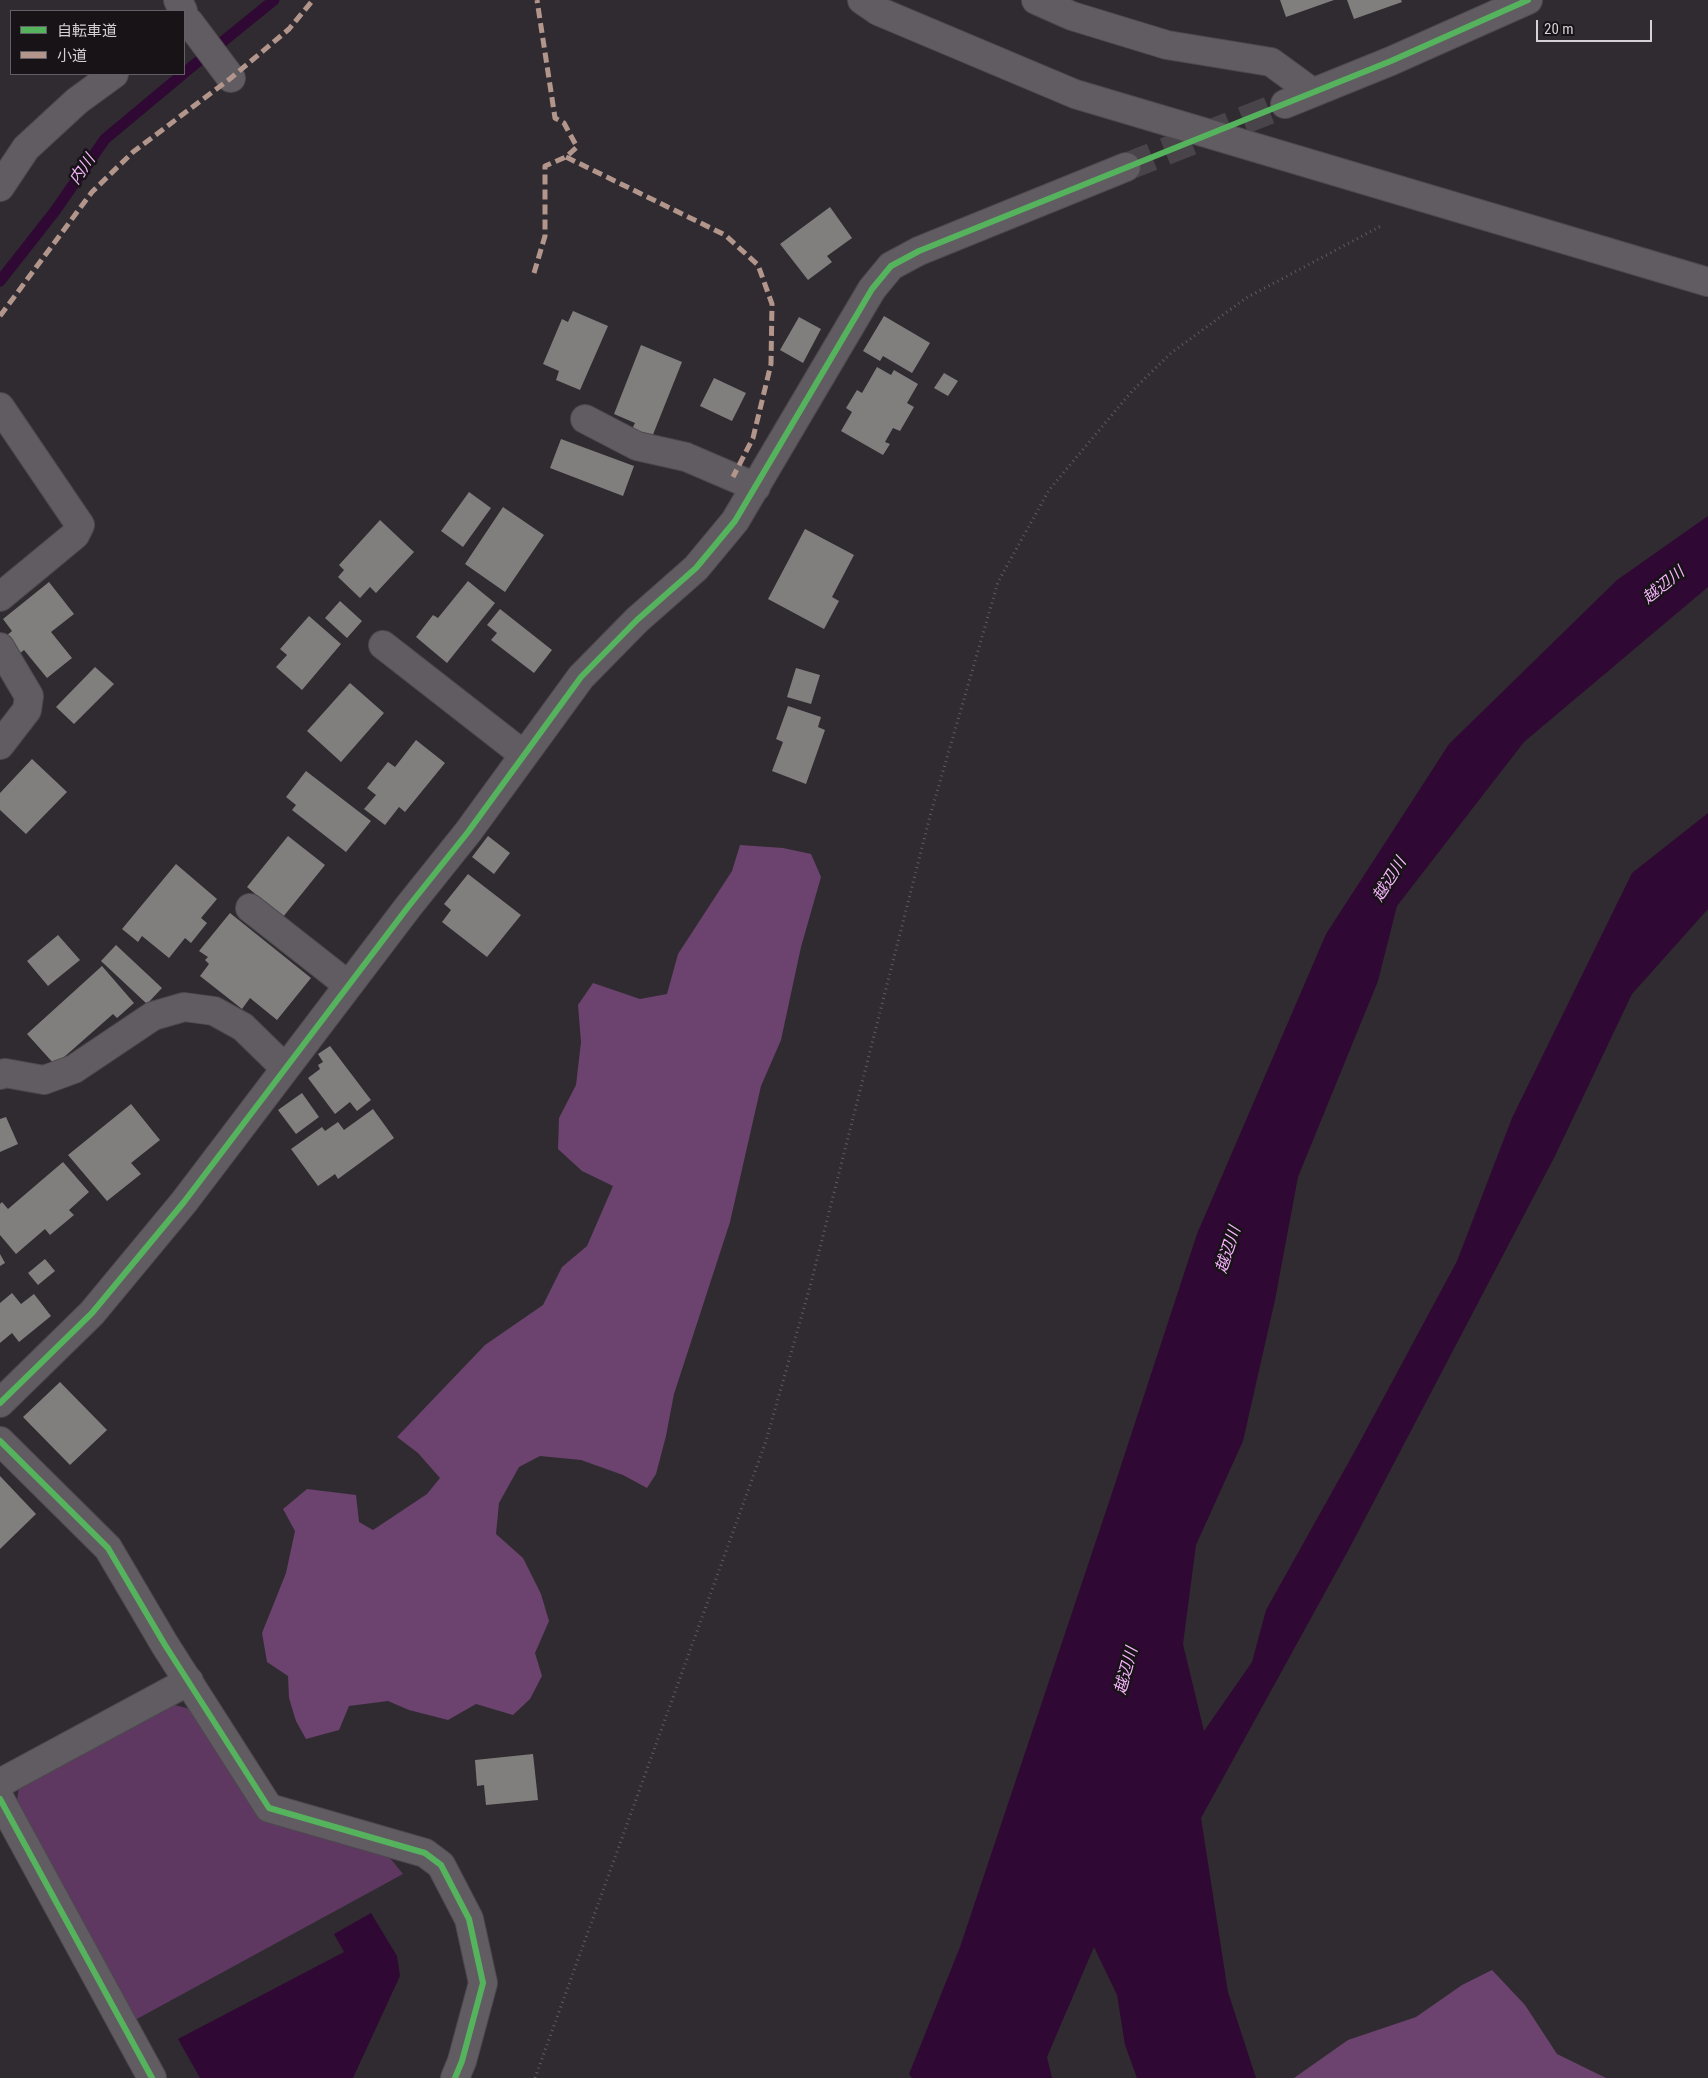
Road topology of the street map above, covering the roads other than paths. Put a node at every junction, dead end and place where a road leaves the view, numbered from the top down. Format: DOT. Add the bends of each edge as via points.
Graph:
graph roads {
  1 [pos="1036,0"];
  2 [pos="1528,0"];
  3 [pos="870,5"];
  4 [pos="185,17"];
  5 [pos="113,75"];
  6 [pos="232,78"];
  7 [pos="1312,92"];
  8 [pos="1285,104"];
  9 [pos="1126,167"];
  10 [pos="0,187"];
  11 [pos="1708,282"];
  12 [pos="0,407"];
  13 [pos="585,419"];
  14 [pos="756,487"];
  15 [pos="0,597"];
  16 [pos="383,645"];
  17 [pos="0,647"];
  18 [pos="0,745"];
  19 [pos="524,755"];
  20 [pos="250,908"];
  21 [pos="348,985"];
  22 [pos="285,1068"];
  23 [pos="0,1075"];
  24 [pos="0,1403"];
  25 [pos="0,1441"];
  26 [pos="189,1681"];
  27 [pos="0,1783"];
  28 [pos="0,1799"];
  29 [pos="152,2078"];
  30 [pos="455,2078"];
  1 -- 7 [label="street" via="1072,16 1167,45 1271,62"];
  2 -- 7 [label="street"];
  3 -- 11 [label="street, bridge" via="1074,94"];
  4 -- 6 [label="street"];
  5 -- 10 [label="street" via="77,101 26,148"];
  7 -- 8 [label="street"];
  9 -- 14 [label="street" via="891,266 872,290"];
  12 -- 15 [label="street" via="80,525 75,535"];
  13 -- 14 [label="street" via="637,446 686,457"];
  14 -- 19 [label="street" via="736,521 696,568 581,676"];
  16 -- 19 [label="street"];
  17 -- 18 [label="street" via="29,696 27,710"];
  19 -- 21 [label="street"];
  20 -- 21 [label="street"];
  21 -- 22 [label="street"];
  22 -- 23 [label="street" via="243,1026 214,1011 184,1007 153,1016 67,1072 44,1080 5,1073"];
  22 -- 24 [label="street" via="184,1202 92,1313"];
  25 -- 26 [label="street" via="108,1548"];
  26 -- 27 [label="street"];
  26 -- 30 [label="street" via="269,1808 425,1853 441,1865 469,1920 483,1983"];
  28 -- 29 [label="street"];
}
